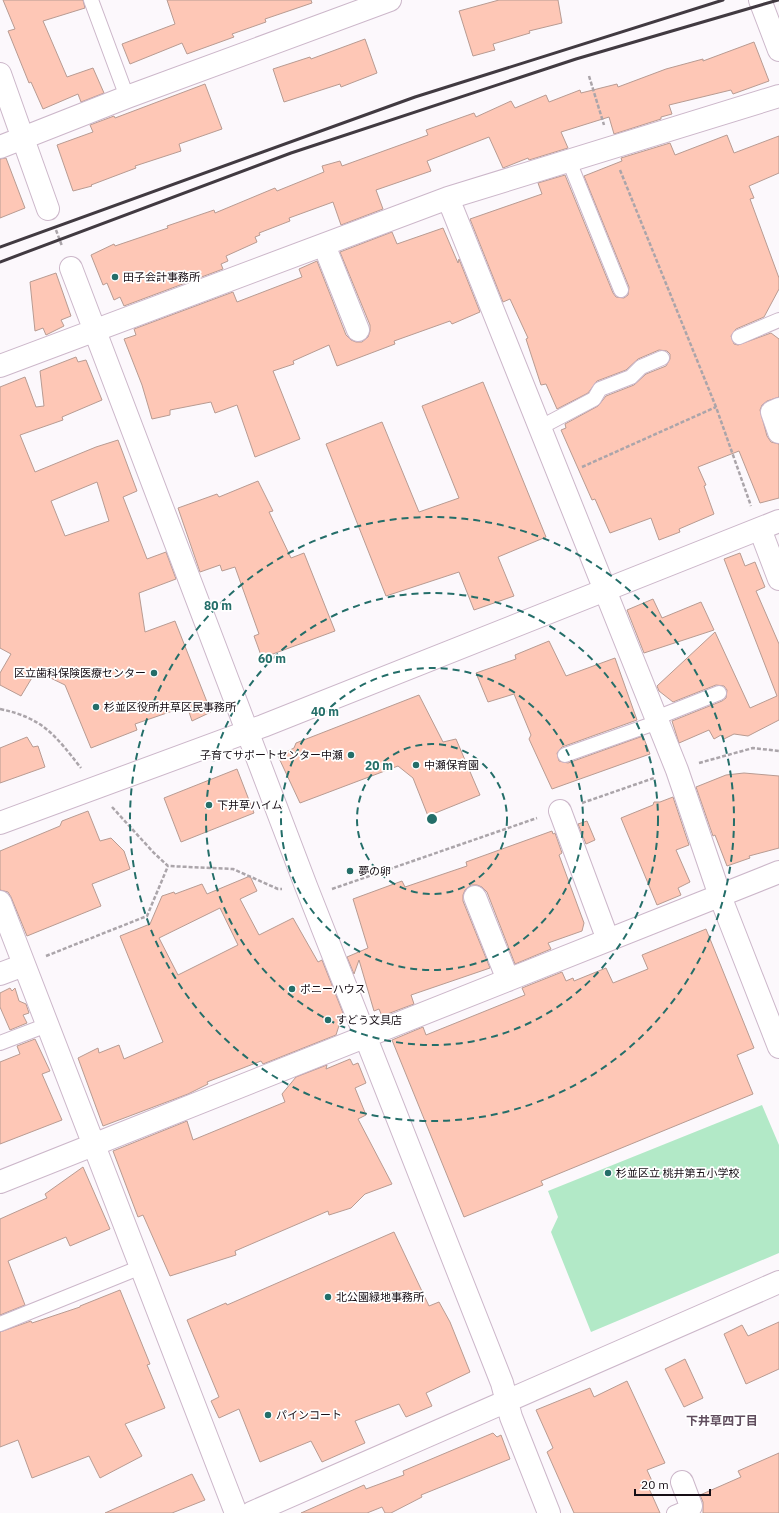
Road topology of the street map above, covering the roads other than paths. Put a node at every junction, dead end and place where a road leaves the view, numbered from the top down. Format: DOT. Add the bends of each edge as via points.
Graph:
graph roads {
  1 [pos="91,0"];
  2 [pos="760,0"];
  3 [pos="381,1"];
  4 [pos="779,50"];
  5 [pos="0,74"];
  6 [pos="779,96"];
  7 [pos="127,97"];
  8 [pos="24,138"];
  9 [pos="0,147"];
  10 [pos="570,161"];
  11 [pos="448,198"];
  12 [pos="48,209"];
  13 [pos="324,245"];
  14 [pos="71,268"];
  15 [pos="621,290"];
  16 [pos="779,320"];
  17 [pos="94,330"];
  18 [pos="358,330"];
  19 [pos="738,337"];
  20 [pos="662,358"];
  21 [pos="0,366"];
  22 [pos="779,409"];
  23 [pos="541,427"];
  24 [pos="779,432"];
  25 [pos="769,525"];
  26 [pos="779,580"];
  27 [pos="606,590"];
  28 [pos="719,693"];
  29 [pos="657,720"];
  30 [pos="248,731"];
  31 [pos="565,755"];
  32 [pos="560,810"];
  33 [pos="0,823"];
  34 [pos="779,872"];
  35 [pos="475,896"];
  36 [pos="720,896"];
  37 [pos="0,902"];
  38 [pos="608,940"];
  39 [pos="24,965"];
  40 [pos="0,974"];
  41 [pos="508,980"];
  42 [pos="47,1025"];
  43 [pos="366,1038"];
  44 [pos="0,1043"];
  45 [pos="779,1047"];
  46 [pos="94,1145"];
  47 [pos="0,1182"];
  48 [pos="141,1267"];
  49 [pos="779,1282"];
  50 [pos="0,1324"];
  51 [pos="507,1400"];
  52 [pos="682,1482"];
  53 [pos="683,1510"];
  54 [pos="236,1513"];
  55 [pos="251,1513"];
  56 [pos="549,1513"];
  1 -- 7 [label="lane"];
  2 -- 4 [label="street"];
  3 -- 7 [label="street"];
  5 -- 8 [label="street"];
  6 -- 10 [label="street"];
  7 -- 8 [label="street"];
  8 -- 9 [label="street"];
  8 -- 12 [label="street"];
  10 -- 11 [label="street"];
  10 -- 15 [label="lane"];
  11 -- 13 [label="street"];
  11 -- 23 [label="street"];
  13 -- 17 [label="street"];
  13 -- 18 [label="street"];
  14 -- 17 [label="street"];
  16 -- 19 [label="lane"];
  17 -- 21 [label="street"];
  17 -- 30 [label="street"];
  20 -- 23 [label="lane" via="641,368 631,377 600,389 594,399"];
  22 -- 24 [label="street" via="772,412"];
  23 -- 27 [label="street"];
  25 -- 26 [label="street"];
  25 -- 27 [label="street"];
  27 -- 29 [label="street"];
  27 -- 30 [label="street"];
  28 -- 29 [label="lane"];
  29 -- 31 [label="lane"];
  29 -- 36 [label="street"];
  30 -- 33 [label="street"];
  30 -- 43 [label="street"];
  32 -- 38 [label="street"];
  34 -- 36 [label="street"];
  35 -- 41 [label="street"];
  36 -- 38 [label="street"];
  36 -- 45 [label="street"];
  37 -- 39 [label="street"];
  38 -- 41 [label="street"];
  39 -- 40 [label="street"];
  39 -- 42 [label="street"];
  41 -- 43 [label="street"];
  42 -- 44 [label="lane"];
  42 -- 46 [label="street"];
  43 -- 46 [label="street"];
  43 -- 51 [label="street"];
  46 -- 47 [label="street"];
  46 -- 48 [label="street"];
  48 -- 50 [label="lane"];
  48 -- 54 [label="street"];
  49 -- 51 [label="street"];
  51 -- 55 [label="street"];
  51 -- 56 [label="street" via="511,1417"];
  52 -- 53 [label="street"];
}
